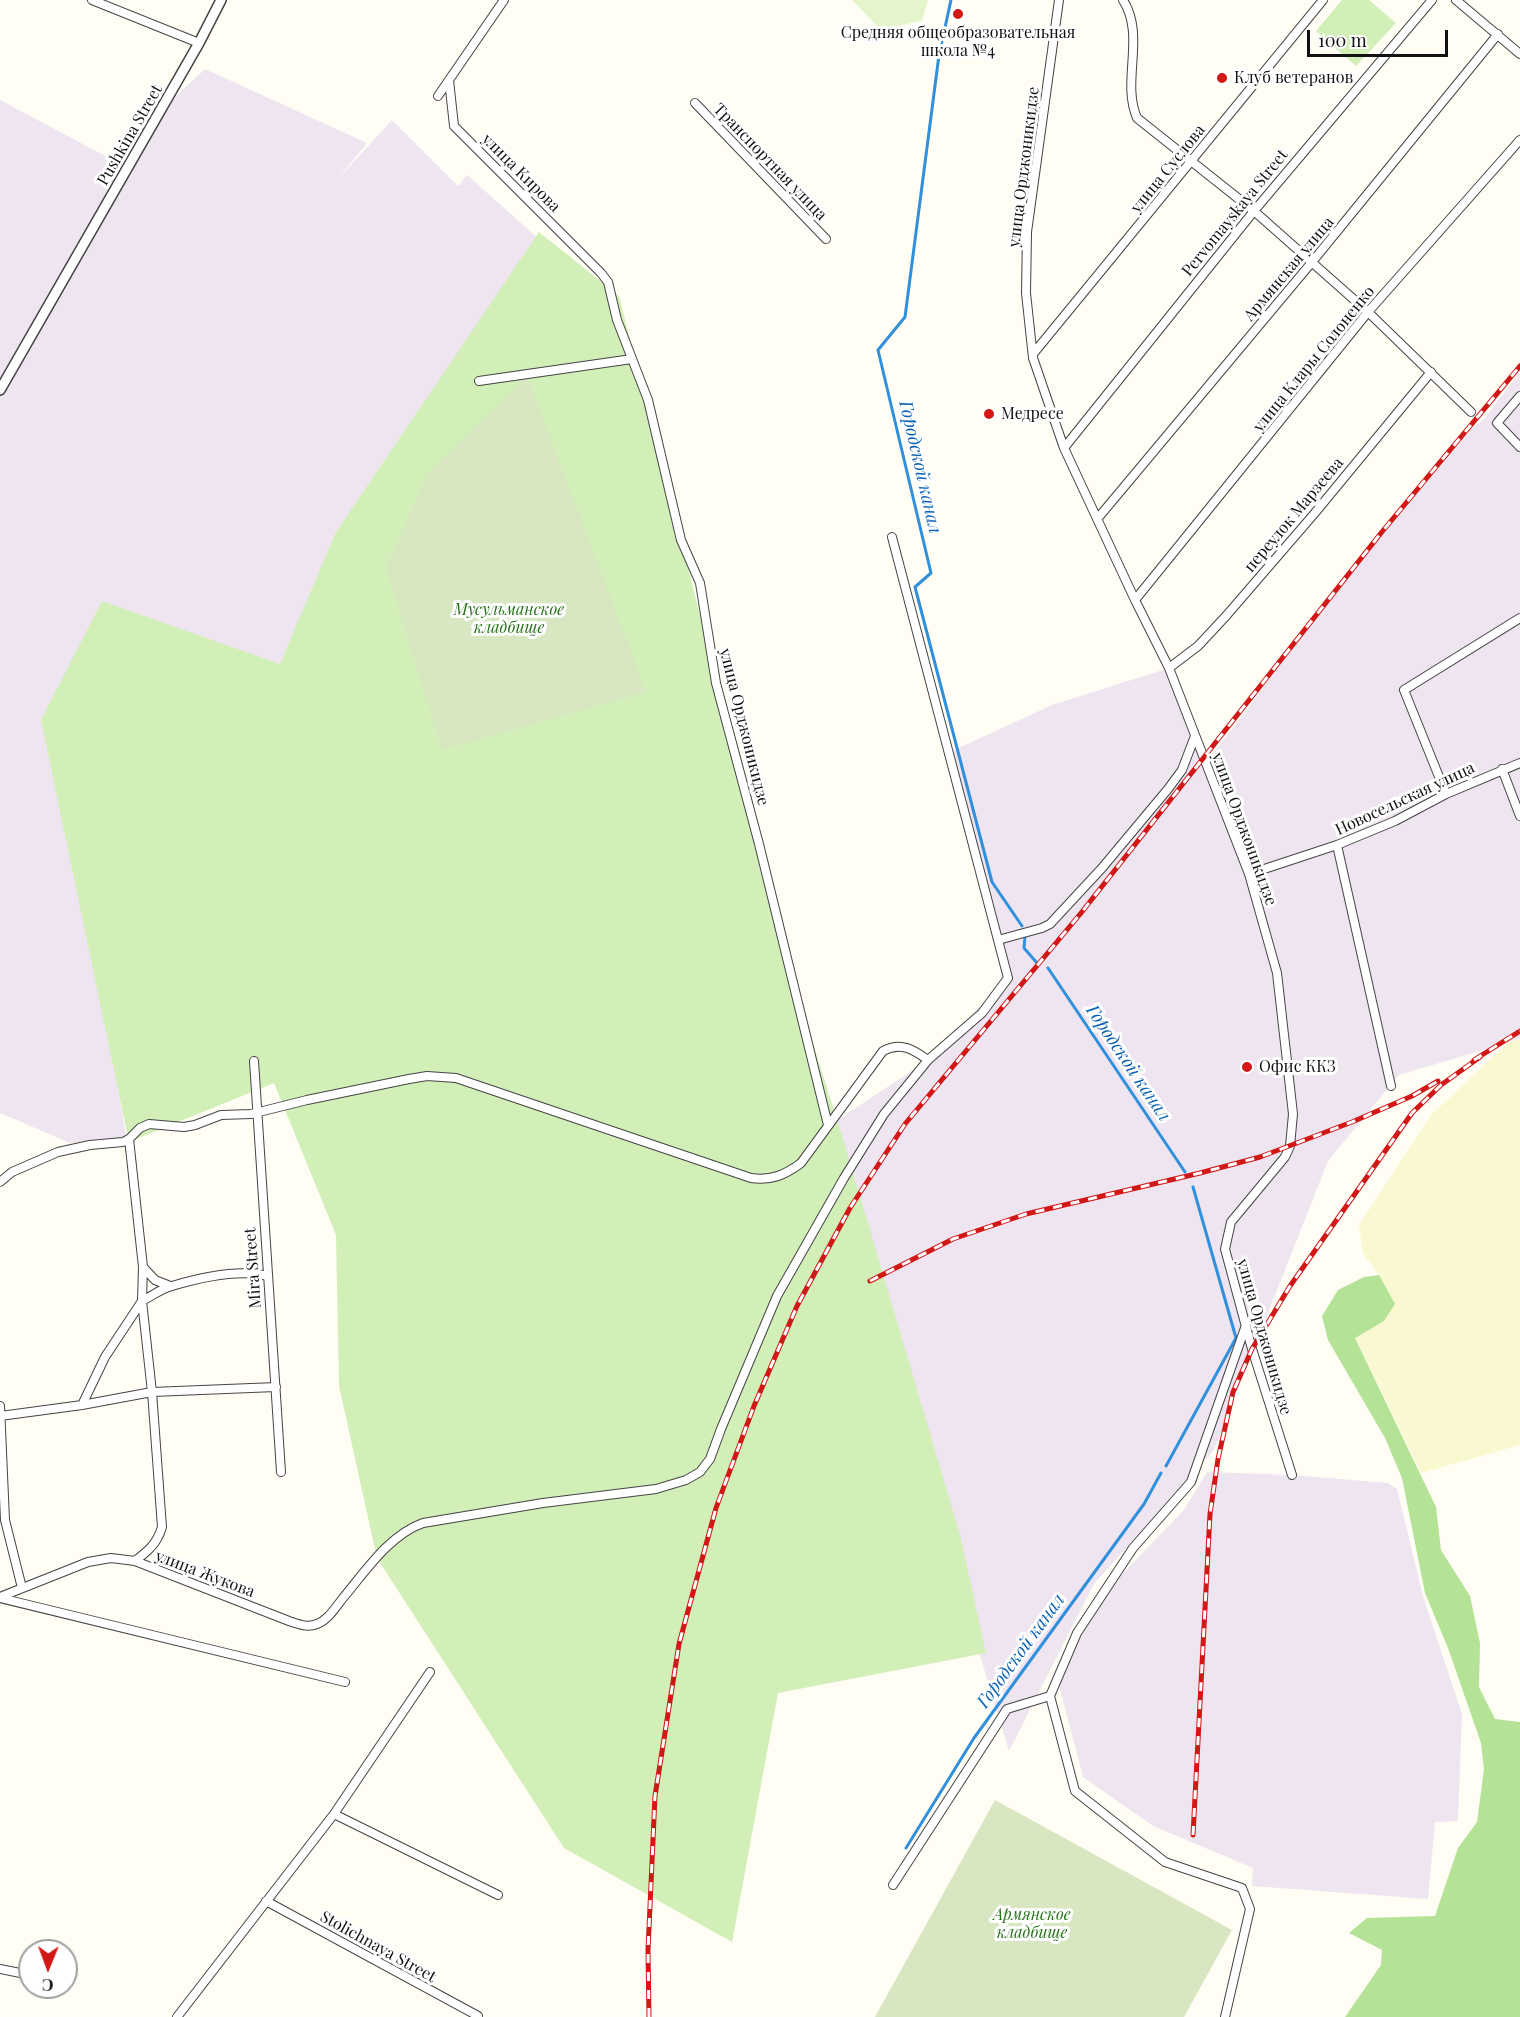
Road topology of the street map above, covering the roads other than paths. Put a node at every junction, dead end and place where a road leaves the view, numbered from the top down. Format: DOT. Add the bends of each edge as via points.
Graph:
graph roads {
  1 [pos="92,0"];
  2 [pos="221,0"];
  3 [pos="504,0"];
  4 [pos="1059,0"];
  5 [pos="1323,0"];
  6 [pos="1432,0"];
  7 [pos="1456,0"];
  8 [pos="1124,1"];
  9 [pos="1498,34"];
  10 [pos="199,43"];
  11 [pos="1520,54"];
  12 [pos="449,80"];
  13 [pos="438,96"];
  14 [pos="695,103"];
  15 [pos="1520,140"];
  16 [pos="1192,162"];
  17 [pos="1254,211"];
  18 [pos="826,239"];
  19 [pos="1312,262"];
  20 [pos="601,273"];
  21 [pos="1368,312"];
  22 [pos="1033,354"];
  23 [pos="632,359"];
  24 [pos="1431,372"];
  25 [pos="479,381"];
  26 [pos="0,390"];
  27 [pos="1520,396"];
  28 [pos="1471,412"];
  29 [pos="1520,447"];
  30 [pos="1064,448"];
  31 [pos="1098,518"];
  32 [pos="891,537"];
  33 [pos="1135,600"];
  34 [pos="1520,618"];
  35 [pos="1169,668"];
  36 [pos="1196,736"];
  37 [pos="1520,763"];
  38 [pos="1502,769"];
  39 [pos="1446,794"];
  40 [pos="1520,816"];
  41 [pos="1336,845"];
  42 [pos="1250,874"];
  43 [pos="998,940"];
  44 [pos="928,1060"];
  45 [pos="254,1061"];
  46 [pos="1391,1086"];
  47 [pos="257,1112"];
  48 [pos="828,1125"];
  49 [pos="129,1139"];
  50 [pos="0,1182"];
  51 [pos="143,1267"];
  52 [pos="267,1276"];
  53 [pos="170,1286"];
  54 [pos="142,1301"];
  55 [pos="1246,1327"];
  56 [pos="276,1387"];
  57 [pos="152,1392"];
  58 [pos="82,1405"];
  59 [pos="0,1406"];
  60 [pos="0,1416"];
  61 [pos="281,1472"];
  62 [pos="1292,1475"];
  63 [pos="135,1561"];
  64 [pos="22,1588"];
  65 [pos="0,1597"];
  66 [pos="430,1672"];
  67 [pos="345,1682"];
  68 [pos="1050,1696"];
  69 [pos="334,1814"];
  70 [pos="893,1885"];
  71 [pos="498,1895"];
  72 [pos="266,1901"];
  73 [pos="0,1969"];
  74 [pos="18,1973"];
  75 [pos="478,2016"];
  76 [pos="177,2017"];
  77 [pos="1225,2017"];
  1 -- 10 [label="street"];
  2 -- 10 [label="street, Pushkina Street"];
  3 -- 12 [label="street"];
  4 -- 22 [label="street, улица Орджоникидзе" via="1027,232 1026,293"];
  5 -- 16 [label="street, улица Суслова"];
  6 -- 17 [label="street, Pervomayskaya Street"];
  7 -- 9 [label="street"];
  8 -- 16 [label="street" via="1134,31 1132,102 1137,118"];
  9 -- 11 [label="street"];
  9 -- 19 [label="street, Армянская улица"];
  10 -- 26 [label="street, Pushkina Street"];
  12 -- 13 [label="street"];
  12 -- 20 [label="street, улица Кирова" via="454,126"];
  14 -- 18 [label="street, Транспортная улица"];
  15 -- 21 [label="street, улица Клары Солоненко"];
  16 -- 17 [label="street"];
  16 -- 22 [label="street, улица Суслова"];
  17 -- 19 [label="street"];
  17 -- 30 [label="street, Pervomayskaya Street"];
  19 -- 21 [label="street"];
  19 -- 31 [label="street, Армянская улица"];
  20 -- 23 [label="street, улица Орджоникидзе" via="608,282 617,321"];
  21 -- 24 [label="street"];
  21 -- 33 [label="street, улица Клары Солоненко"];
  22 -- 30 [label="street, улица Орджоникидзе"];
  23 -- 25 [label="street"];
  23 -- 48 [label="street, улица Орджоникидзе" via="648,400 681,540 700,583 716,683"];
  24 -- 28 [label="street"];
  24 -- 35 [label="street, переулок Марзеева" via="1226,616 1198,646"];
  27 -- 29 [label="street" via="1497,423"];
  30 -- 31 [label="street, улица Орджоникидзе"];
  31 -- 33 [label="street, улица Орджоникидзе"];
  32 -- 43 [label="street"];
  33 -- 35 [label="street, улица Орджоникидзе"];
  34 -- 39 [label="street" via="1404,690"];
  35 -- 36 [label="street, улица Орджоникидзе"];
  36 -- 42 [label="street, улица Орджоникидзе"];
  36 -- 43 [label="street, улица Орджоникидзе" via="1182,770 1102,868 1050,924"];
  37 -- 38 [label="street, Новосельская улица"];
  38 -- 39 [label="street, Новосельская улица"];
  38 -- 40 [label="street"];
  39 -- 41 [label="street, Новосельская улица" via="1395,821"];
  41 -- 42 [label="street, Новосельская улица"];
  41 -- 46 [label="street"];
  42 -- 55 [label="street, улица Орджоникидзе" via="1277,973 1293,1114 1285,1157 1231,1222 1225,1249"];
  43 -- 44 [label="street" via="1008,978 982,1013"];
  44 -- 48 [label="street" via="912,1049 889,1047"];
  44 -- 63 [label="street, улица Жукова" via="884,1114 777,1296 710,1459 700,1472 656,1490 543,1503 410,1527 375,1560 325,1619 311,1626 279,1618"];
  45 -- 47 [label="street, Mira Street"];
  47 -- 48 [label="street" via="409,1079 456,1078 763,1180 788,1173 801,1163"];
  47 -- 49 [label="street" via="221,1115 184,1127 149,1124"];
  47 -- 52 [label="street, Mira Street"];
  49 -- 50 [label="street" via="58,1152 12,1172"];
  49 -- 51 [label="street"];
  51 -- 53 [label="street" via="155,1280"];
  51 -- 54 [label="street"];
  52 -- 53 [label="street" via="230,1274"];
  52 -- 56 [label="street, Mira Street"];
  53 -- 54 [label="street"];
  54 -- 57 [label="street"];
  54 -- 58 [label="street" via="105,1357"];
  55 -- 62 [label="street, улица Орджоникидзе"];
  55 -- 68 [label="street" via="1191,1482 1133,1548 1077,1634"];
  56 -- 57 [label="street"];
  56 -- 61 [label="street, Mira Street"];
  57 -- 58 [label="street"];
  57 -- 63 [label="street" via="162,1527 152,1548"];
  58 -- 60 [label="street"];
  59 -- 60 [label="street"];
  60 -- 64 [label="street" via="5,1520"];
  63 -- 64 [label="street, улица Жукова" via="111,1558 88,1562"];
  64 -- 65 [label="street, улица Жукова"];
  65 -- 67 [label="street, улица Жукова"];
  66 -- 69 [label="street"];
  68 -- 70 [label="street" via="1007,1709"];
  68 -- 77 [label="street" via="1076,1791 1165,1862 1242,1888 1250,1909"];
  69 -- 71 [label="street"];
  69 -- 72 [label="street"];
  72 -- 75 [label="street, Stolichnaya Street"];
  72 -- 76 [label="street"];
  73 -- 74 [label="street"];
}
